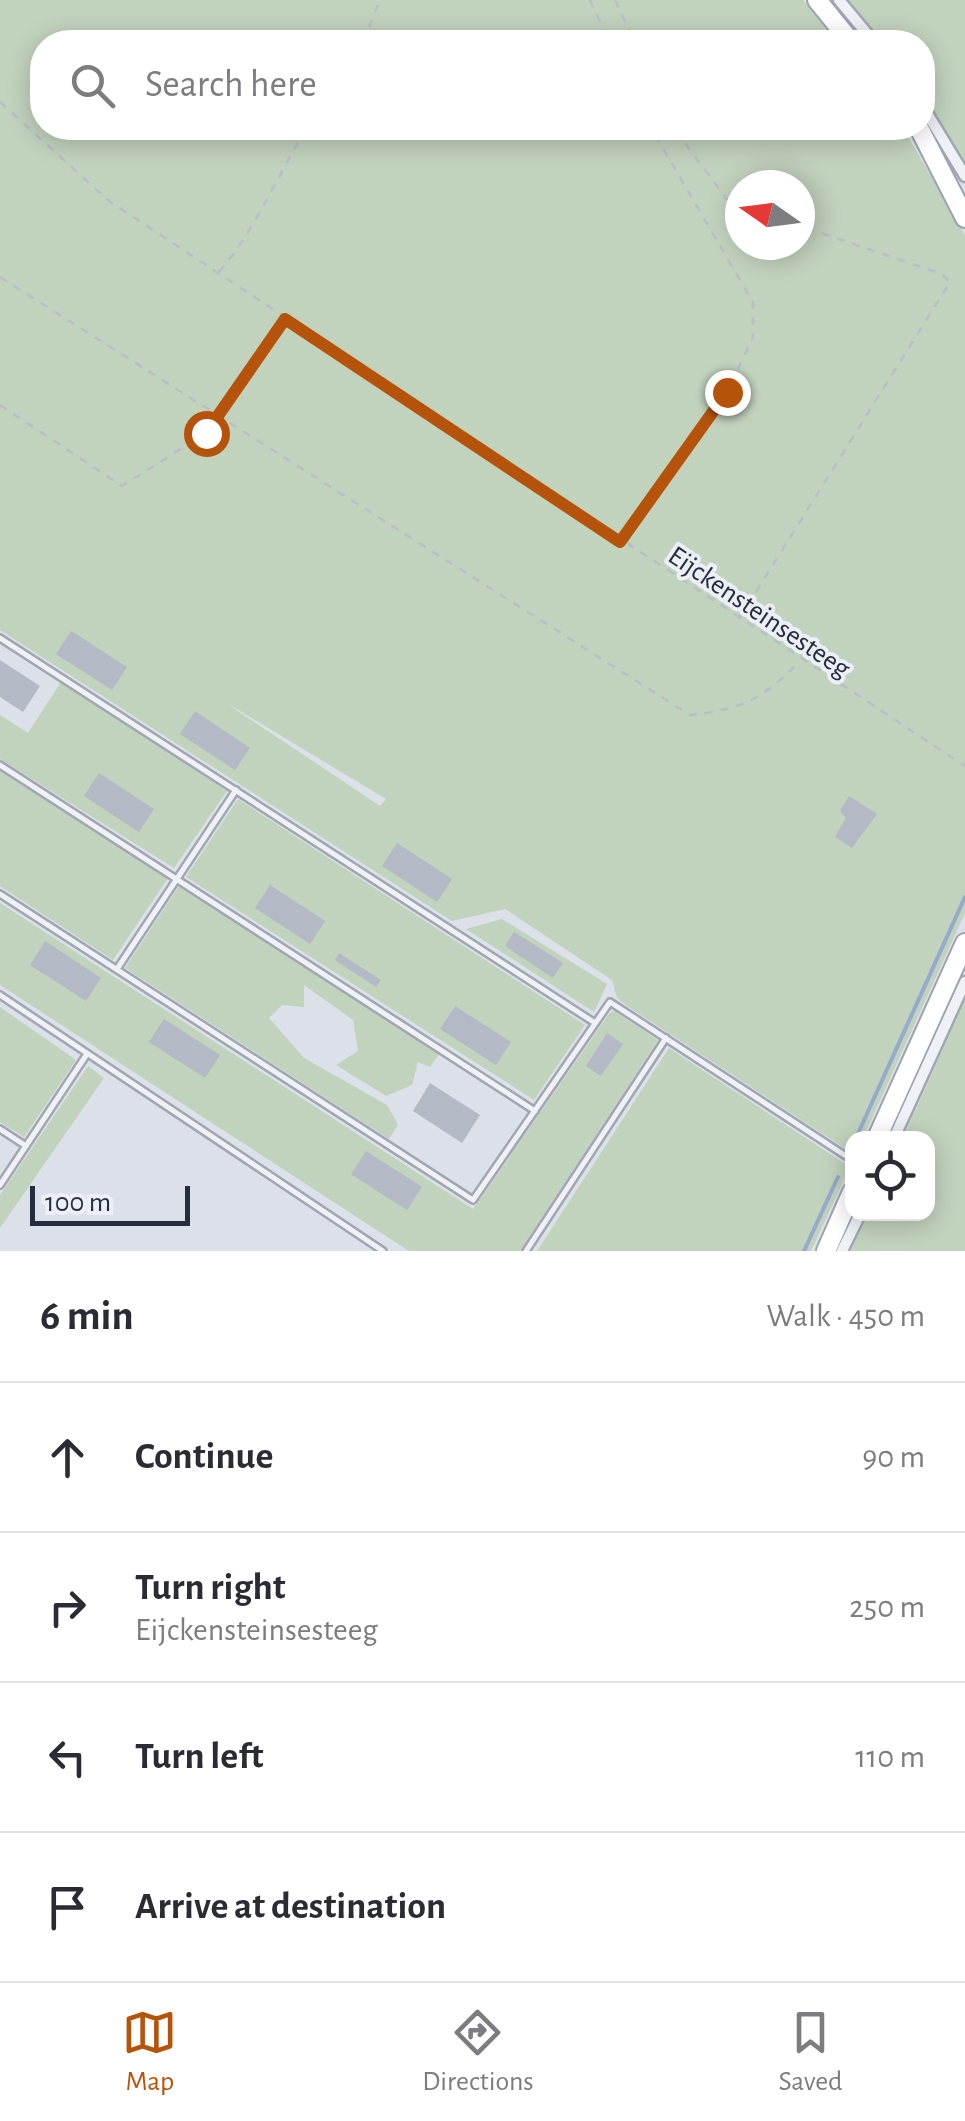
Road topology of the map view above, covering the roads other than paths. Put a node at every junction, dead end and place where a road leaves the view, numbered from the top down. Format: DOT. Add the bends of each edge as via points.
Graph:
graph roads {
  1 [pos="817,0"];
  2 [pos="839,0"];
  3 [pos="841,30"];
  4 [pos="864,30"];
  5 [pos="935,126"];
  6 [pos="924,140"];
  7 [pos="965,176"];
  8 [pos="965,218"];
  9 [pos="0,638"];
  10 [pos="0,764"];
  11 [pos="236,790"];
  12 [pos="176,879"];
  13 [pos="0,894"];
  14 [pos="965,944"];
  15 [pos="117,969"];
  16 [pos="965,982"];
  17 [pos="0,995"];
  18 [pos="595,1023"];
  19 [pos="666,1038"];
  20 [pos="88,1053"];
  21 [pos="535,1111"];
  22 [pos="0,1129"];
  23 [pos="880,1131"];
  24 [pos="897,1131"];
  25 [pos="26,1146"];
  26 [pos="845,1155"];
  27 [pos="0,1184"];
  28 [pos="845,1208"];
  29 [pos="857,1221"];
  30 [pos="383,1251"];
  31 [pos="526,1251"];
  32 [pos="826,1251"];
  33 [pos="842,1251"];
  1 -- 3 [label="main road"];
  2 -- 4 [label="street"];
  5 -- 7 [label="street"];
  6 -- 8 [label="main road"];
  9 -- 11 [label="lane"];
  10 -- 12 [label="lane"];
  11 -- 12 [label="lane"];
  11 -- 18 [label="lane"];
  12 -- 15 [label="lane"];
  12 -- 21 [label="lane"];
  13 -- 15 [label="lane"];
  14 -- 23 [label="main road"];
  15 -- 21 [label="lane" via="473,1200"];
  16 -- 24 [label="street"];
  17 -- 20 [label="lane"];
  18 -- 19 [label="lane" via="610,1002"];
  18 -- 21 [label="lane"];
  19 -- 26 [label="lane"];
  19 -- 31 [label="lane"];
  20 -- 25 [label="lane"];
  20 -- 30 [label="lane"];
  22 -- 25 [label="lane"];
  25 -- 27 [label="lane"];
  28 -- 32 [label="main road"];
  29 -- 33 [label="street"];
}
